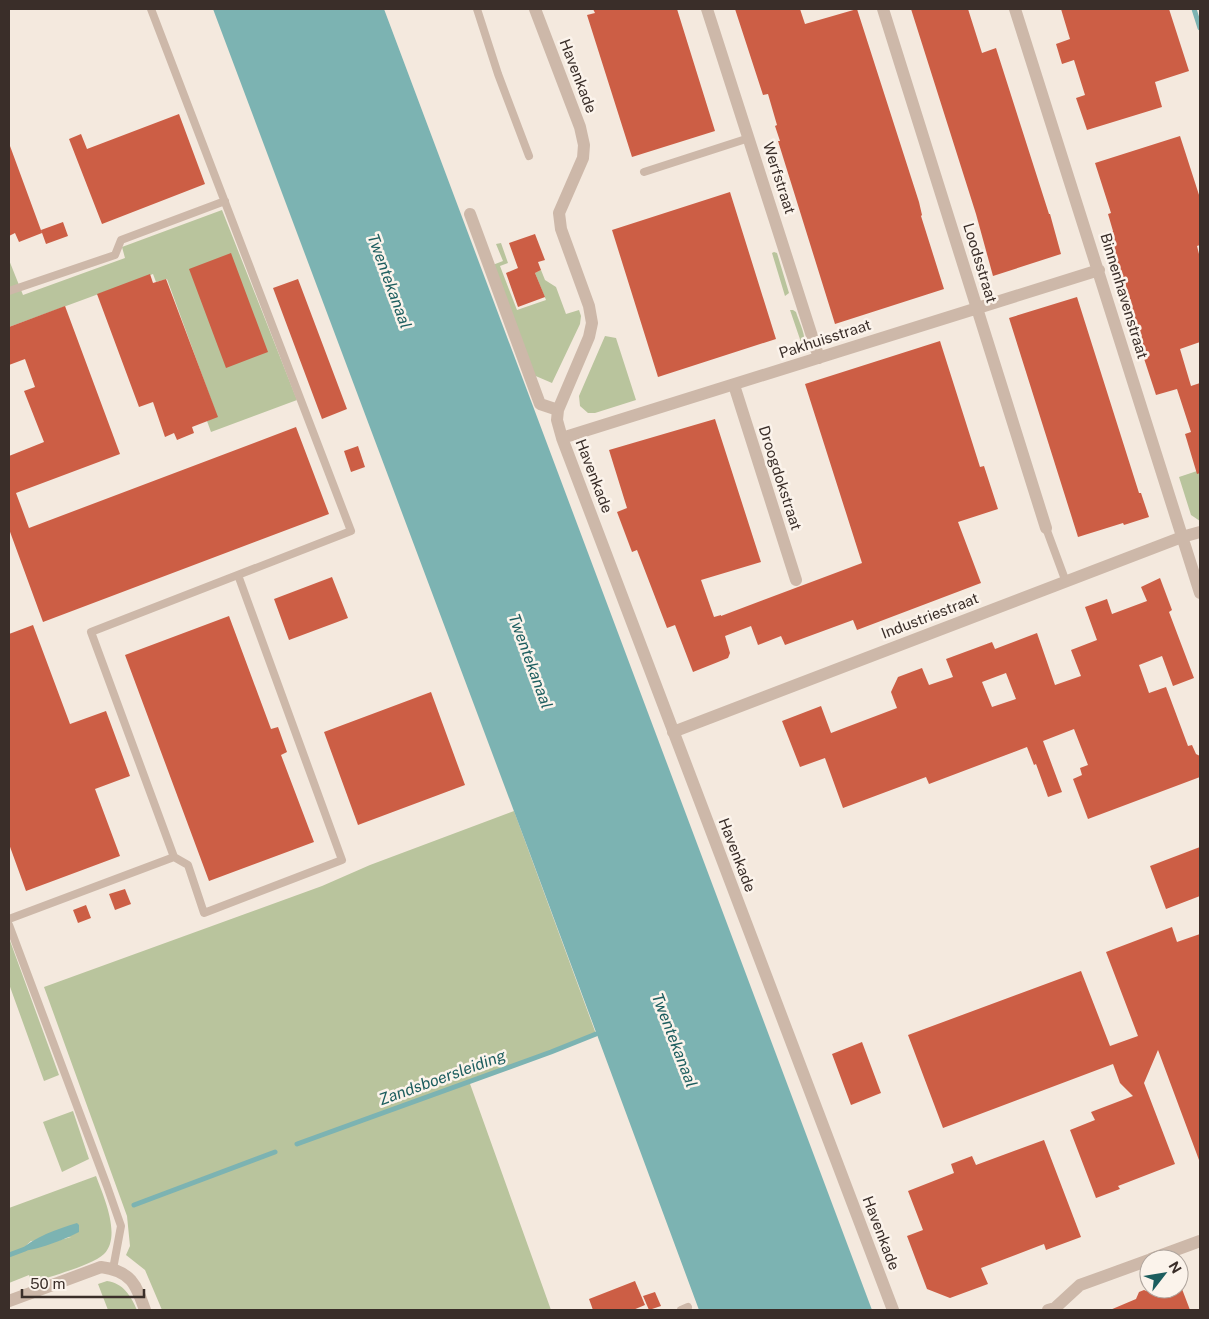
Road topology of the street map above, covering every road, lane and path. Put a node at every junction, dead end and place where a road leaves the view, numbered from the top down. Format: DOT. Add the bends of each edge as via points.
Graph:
graph roads {
  1 [pos="152,9"];
  2 [pos="476,9"];
  3 [pos="535,9"];
  4 [pos="707,9"];
  5 [pos="883,9"];
  6 [pos="1015,9"];
  7 [pos="749,138"];
  8 [pos="529,156"];
  9 [pos="644,172"];
  10 [pos="225,201"];
  11 [pos="470,214"];
  12 [pos="1098,270"];
  13 [pos="9,291"];
  14 [pos="977,307"];
  15 [pos="820,358"];
  16 [pos="734,384"];
  17 [pos="558,410"];
  18 [pos="562,438"];
  19 [pos="1046,528"];
  20 [pos="1200,532"];
  21 [pos="1182,537"];
  22 [pos="238,575"];
  23 [pos="796,580"];
  24 [pos="1066,582"];
  25 [pos="1200,593"];
  26 [pos="673,732"];
  27 [pos="174,857"];
  28 [pos="9,920"];
  29 [pos="9,925"];
  30 [pos="12,942"];
  31 [pos="1200,1241"];
  32 [pos="1178,1249"];
  33 [pos="1139,1263"];
  34 [pos="113,1269"];
  35 [pos="9,1301"];
  36 [pos="145,1310"];
  37 [pos="893,1310"];
  38 [pos="1048,1310"];
  1 -- 10 [label="lane"];
  2 -- 8 [label="lane"];
  3 -- 17 [label="street, Havenkade" via="584,145 583,158 560,213 561,229 592,323"];
  4 -- 7 [label="street, Werfstraat"];
  5 -- 14 [label="street, Loodsstraat"];
  6 -- 12 [label="street, Binnenhavenstraat"];
  7 -- 9 [label="lane"];
  7 -- 15 [label="street, Werfstraat"];
  10 -- 13 [label="lane" via="121,240 115,255"];
  10 -- 22 [label="lane" via="351,531"];
  11 -- 17 [label="street" via="540,404"];
  12 -- 14 [label="street, Pakhuisstraat"];
  12 -- 21 [label="street, Binnenhavenstraat"];
  14 -- 15 [label="street, Pakhuisstraat"];
  14 -- 19 [label="street, Loodsstraat"];
  15 -- 16 [label="street, Pakhuisstraat"];
  16 -- 18 [label="street, Pakhuisstraat"];
  16 -- 23 [label="street, Droogdokstraat"];
  17 -- 18 [label="street, Havenkade"];
  18 -- 26 [label="street, Havenkade"];
  19 -- 24 [label="lane"];
  20 -- 21 [label="street, Industriestraat"];
  21 -- 24 [label="street, Industriestraat"];
  21 -- 25 [label="street, Binnenhavenstraat"];
  22 -- 27 [label="lane" via="90,632"];
  22 -- 27 [label="lane" via="342,860 204,913 188,865"];
  24 -- 26 [label="street, Industriestraat"];
  26 -- 37 [label="street, Havenkade"];
  27 -- 28 [label="lane"];
  29 -- 30 [label="lane"];
  30 -- 34 [label="lane" via="121,1226"];
  31 -- 32 [label="street"];
  33 -- 38 [label="street" via="1080,1285 1055,1308"];
  34 -- 35 [label="street" via="101,1267"];
  34 -- 36 [label="street" via="126,1274"];
}
